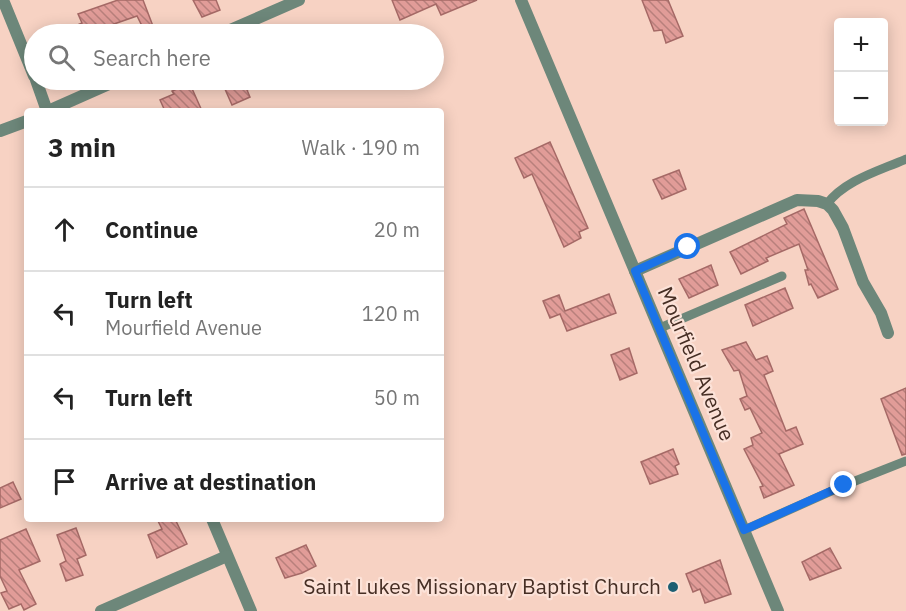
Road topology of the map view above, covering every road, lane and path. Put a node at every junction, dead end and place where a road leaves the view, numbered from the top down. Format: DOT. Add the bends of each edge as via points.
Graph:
graph roads {
  1 [pos="3,0"];
  2 [pos="299,0"];
  3 [pos="521,0"];
  4 [pos="244,24"];
  5 [pos="24,51"];
  6 [pos="40,90"];
  7 [pos="95,90"];
  8 [pos="47,108"];
  9 [pos="55,108"];
  10 [pos="24,122"];
  11 [pos="0,131"];
  12 [pos="906,159"];
  13 [pos="827,204"];
  14 [pos="635,271"];
  15 [pos="782,276"];
  16 [pos="660,328"];
  17 [pos="888,333"];
  18 [pos="906,461"];
  19 [pos="213,522"];
  20 [pos="744,530"];
  21 [pos="227,556"];
  22 [pos="101,611"];
  23 [pos="251,611"];
  24 [pos="778,611"];
  1 -- 5 [label="street"];
  2 -- 4 [label="street"];
  3 -- 14 [label="street, Mourfield Avenue"];
  6 -- 8 [label="street"];
  7 -- 9 [label="street"];
  10 -- 11 [label="street"];
  12 -- 13 [label="lane" via="847,186"];
  13 -- 14 [label="street" via="797,200"];
  13 -- 17 [label="street" via="843,228 862,282"];
  14 -- 16 [label="street, Mourfield Avenue"];
  15 -- 16 [label="lane"];
  16 -- 20 [label="street, Mourfield Avenue"];
  18 -- 20 [label="lane"];
  19 -- 21 [label="street"];
  20 -- 24 [label="street, Mourfield Avenue"];
  21 -- 22 [label="street"];
  21 -- 23 [label="street"];
}
